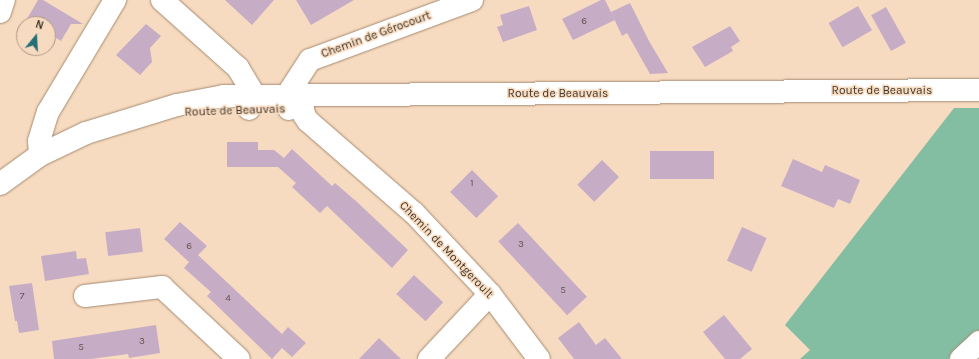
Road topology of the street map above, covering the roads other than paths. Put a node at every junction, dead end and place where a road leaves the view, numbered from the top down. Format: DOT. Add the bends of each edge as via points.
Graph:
graph roads {
  1 [pos="4,0"];
  2 [pos="115,0"];
  3 [pos="162,0"];
  4 [pos="472,0"];
  5 [pos="0,12"];
  6 [pos="979,90"];
  7 [pos="296,102"];
  8 [pos="250,103"];
  9 [pos="979,103"];
  10 [pos="40,154"];
  11 [pos="0,184"];
  12 [pos="490,294"];
  13 [pos="85,296"];
  14 [pos="979,342"];
  15 [pos="239,359"];
  16 [pos="429,359"];
  17 [pos="539,359"];
  18 [pos="961,359"];
  1 -- 5 [label="main road"];
  2 -- 10 [label="main road" via="48,112 39,141"];
  3 -- 8 [label="main road" via="238,68 251,90"];
  4 -- 7 [label="main road, Chemin de Gérocourt" via="310,60 291,89"];
  6 -- 7 [label="main road, Route de Beauvais"];
  7 -- 8 [label="main road, Route de Beauvais"];
  7 -- 9 [label="main road, Route de Beauvais"];
  7 -- 12 [label="main road, Chemin de Montgeroult" via="318,132 414,213"];
  8 -- 10 [label="main road, Route de Beauvais" via="140,116 86,133"];
  10 -- 11 [label="main road, Route de Beauvais"];
  12 -- 16 [label="main road"];
  12 -- 17 [label="main road, Chemin de Montgeroult"];
  13 -- 15 [label="main road" via="162,287"];
  14 -- 18 [label="main road"];
}
